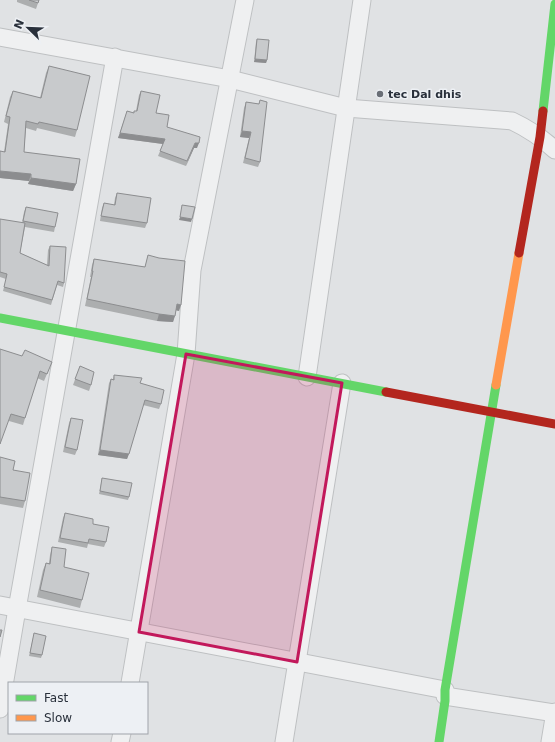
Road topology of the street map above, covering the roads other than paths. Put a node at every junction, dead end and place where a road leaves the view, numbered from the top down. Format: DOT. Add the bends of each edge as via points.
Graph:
graph roads {
  1 [pos="245,0"];
  2 [pos="362,0"];
  3 [pos="555,4"];
  4 [pos="0,36"];
  5 [pos="115,57"];
  6 [pos="230,79"];
  7 [pos="346,108"];
  8 [pos="540,137"];
  9 [pos="555,150"];
  10 [pos="0,318"];
  11 [pos="66,331"];
  12 [pos="186,354"];
  13 [pos="308,377"];
  14 [pos="342,383"];
  15 [pos="491,412"];
  16 [pos="555,424"];
  17 [pos="0,605"];
  18 [pos="17,608"];
  19 [pos="138,632"];
  20 [pos="297,662"];
  21 [pos="130,682"];
  22 [pos="445,693"];
  23 [pos="0,709"];
  24 [pos="555,713"];
  25 [pos="284,742"];
  26 [pos="439,742"];
  27 [pos="550,742"];
  1 -- 6 [label="street"];
  2 -- 7 [label="street"];
  3 -- 8 [label="street"];
  4 -- 5 [label="street"];
  5 -- 6 [label="street"];
  5 -- 11 [label="street"];
  6 -- 7 [label="street"];
  6 -- 12 [label="street" via="192,270"];
  7 -- 8 [label="street" via="512,121"];
  7 -- 13 [label="street"];
  8 -- 9 [label="street"];
  8 -- 15 [label="street"];
  10 -- 11 [label="street"];
  11 -- 12 [label="street"];
  11 -- 18 [label="street"];
  12 -- 13 [label="street"];
  12 -- 19 [label="street"];
  13 -- 14 [label="street"];
  14 -- 15 [label="street"];
  14 -- 20 [label="street"];
  15 -- 16 [label="street"];
  15 -- 22 [label="street"];
  17 -- 18 [label="street"];
  18 -- 19 [label="street"];
  18 -- 23 [label="street"];
  19 -- 20 [label="street"];
  19 -- 21 [label="street"];
  20 -- 22 [label="street"];
  20 -- 25 [label="street"];
  22 -- 24 [label="street"];
  22 -- 26 [label="street"];
  24 -- 27 [label="street"];
}
